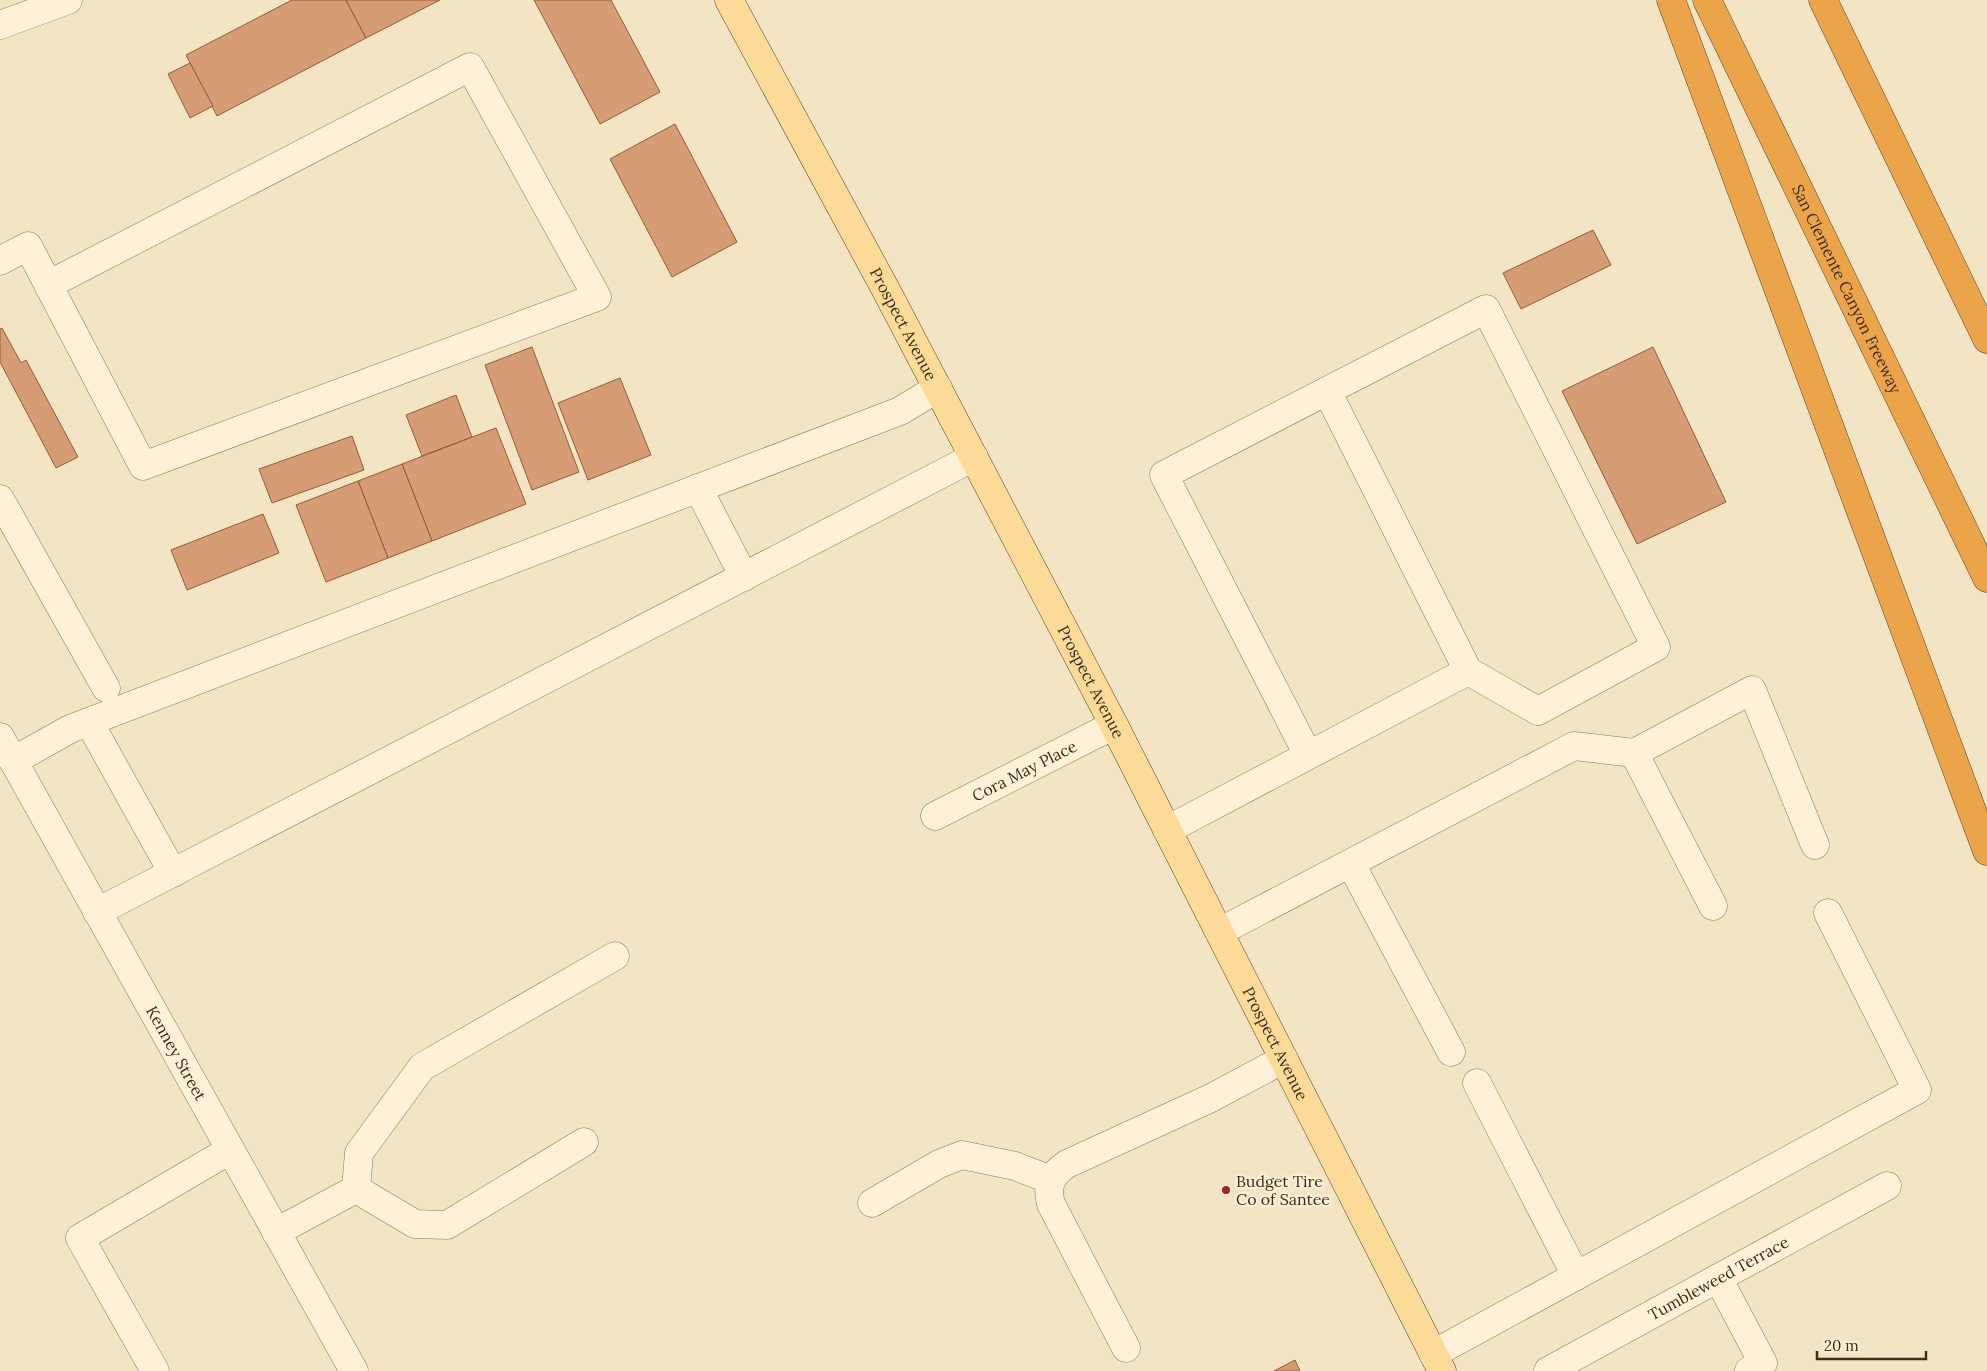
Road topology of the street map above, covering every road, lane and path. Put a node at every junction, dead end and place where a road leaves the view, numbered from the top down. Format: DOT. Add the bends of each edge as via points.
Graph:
graph roads {
  1 [pos="68,0"];
  2 [pos="729,0"];
  3 [pos="1671,0"];
  4 [pos="1707,0"];
  5 [pos="1823,0"];
  6 [pos="0,25"];
  7 [pos="1915,191"];
  8 [pos="0,261"];
  9 [pos="48,285"];
  10 [pos="1987,306"];
  11 [pos="1987,339"];
  12 [pos="938,388"];
  13 [pos="1327,391"];
  14 [pos="974,457"];
  15 [pos="698,488"];
  16 [pos="0,499"];
  17 [pos="744,577"];
  18 [pos="1987,578"];
  19 [pos="1468,670"];
  20 [pos="106,688"];
  21 [pos="89,722"];
  22 [pos="1114,725"];
  23 [pos="0,737"];
  24 [pos="1634,753"];
  25 [pos="1308,755"];
  26 [pos="13,761"];
  27 [pos="935,816"];
  28 [pos="1167,830"];
  29 [pos="1815,845"];
  30 [pos="1987,851"];
  31 [pos="1351,864"];
  32 [pos="173,873"];
  33 [pos="1713,906"];
  34 [pos="97,912"];
  35 [pos="1828,913"];
  36 [pos="1219,932"];
  37 [pos="615,956"];
  38 [pos="1451,1052"];
  39 [pos="1284,1059"];
  40 [pos="1476,1083"];
  41 [pos="584,1142"];
  42 [pos="230,1150"];
  43 [pos="1051,1180"];
  44 [pos="1887,1186"];
  45 [pos="356,1189"];
  46 [pos="872,1203"];
  47 [pos="276,1232"];
  48 [pos="1576,1276"];
  49 [pos="1718,1278"];
  50 [pos="1126,1348"];
  51 [pos="1437,1363"];
  52 [pos="155,1371"];
  53 [pos="354,1371"];
  54 [pos="1548,1371"];
  55 [pos="1749,1371"];
  1 -- 6 [label="street"];
  2 -- 12 [label="main road, Prospect Avenue"];
  3 -- 30 [label="highway"];
  4 -- 18 [label="highway, San Clemente Canyon Freeway"];
  5 -- 7 [label="highway"];
  7 -- 10 [label="highway"];
  7 -- 11 [label="highway"];
  8 -- 9 [label="street" via="28,246"];
  9 -- 9 [label="street" via="143,466 597,297 470,68"];
  12 -- 14 [label="main road, Prospect Avenue"];
  12 -- 15 [label="street" via="900,411"];
  13 -- 19 [label="street"];
  13 -- 19 [label="street" via="1486,309 1656,647 1538,711"];
  13 -- 25 [label="street" via="1164,475"];
  14 -- 17 [label="street"];
  14 -- 22 [label="main road, Prospect Avenue"];
  15 -- 17 [label="street"];
  15 -- 21 [label="street"];
  16 -- 20 [label="street"];
  17 -- 32 [label="street"];
  19 -- 25 [label="street"];
  21 -- 26 [label="street"];
  21 -- 32 [label="street"];
  22 -- 27 [label="street, Cora May Place"];
  22 -- 28 [label="main road, Prospect Avenue"];
  23 -- 26 [label="street, Kenney Street"];
  24 -- 29 [label="street" via="1752,690"];
  24 -- 31 [label="street" via="1574,746"];
  24 -- 33 [label="street"];
  25 -- 28 [label="street"];
  26 -- 34 [label="street, Kenney Street"];
  28 -- 36 [label="main road, Prospect Avenue"];
  31 -- 36 [label="street"];
  31 -- 38 [label="street"];
  32 -- 34 [label="street"];
  34 -- 42 [label="street, Kenney Street"];
  35 -- 48 [label="street" via="1917,1090"];
  36 -- 39 [label="main road, Prospect Avenue"];
  37 -- 45 [label="street" via="422,1067 359,1153"];
  39 -- 43 [label="street" via="1212,1098 1067,1164"];
  39 -- 51 [label="main road, Prospect Avenue"];
  40 -- 48 [label="street"];
  41 -- 45 [label="street" via="447,1225 415,1224"];
  42 -- 47 [label="street, Kenney Street"];
  42 -- 52 [label="street" via="80,1238"];
  43 -- 46 [label="street" via="1015,1166 962,1155 939,1164"];
  43 -- 50 [label="street" via="1048,1192 1051,1204"];
  44 -- 49 [label="street, Tumbleweed Terrace"];
  45 -- 47 [label="street"];
  47 -- 53 [label="street, Kenney Street"];
  48 -- 51 [label="street"];
  49 -- 54 [label="street, Tumbleweed Terrace"];
  49 -- 55 [label="street" via="1763,1363"];
}
